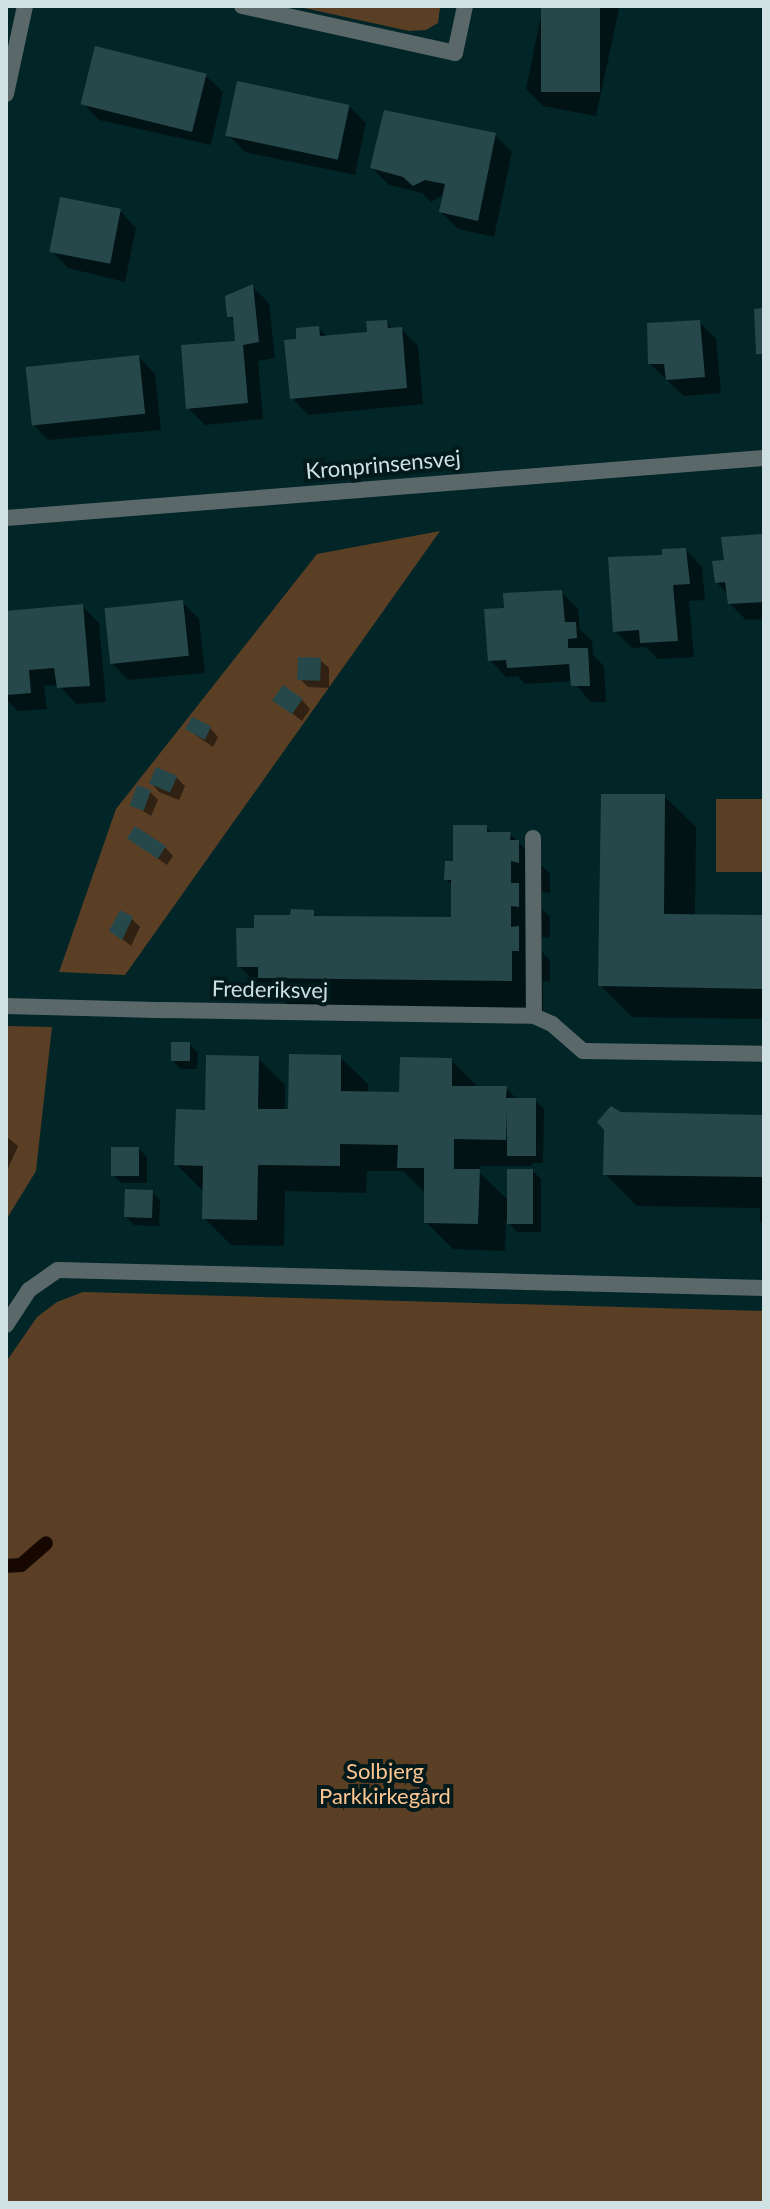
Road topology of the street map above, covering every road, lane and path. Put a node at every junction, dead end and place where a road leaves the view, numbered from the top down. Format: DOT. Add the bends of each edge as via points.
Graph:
graph roads {
  1 [pos="25,6"];
  2 [pos="242,6"];
  3 [pos="465,6"];
  4 [pos="6,94"];
  5 [pos="764,458"];
  6 [pos="6,518"];
  7 [pos="533,838"];
  8 [pos="6,1006"];
  9 [pos="534,1016"];
  10 [pos="764,1054"];
  11 [pos="764,1288"];
  12 [pos="6,1325"];
  1 -- 4 [label="street"];
  2 -- 3 [label="street" via="455,53"];
  5 -- 6 [label="street, Kronprinsensvej"];
  7 -- 9 [label="street"];
  8 -- 9 [label="street, Frederiksvej"];
  9 -- 10 [label="street" via="583,1051"];
  11 -- 12 [label="street" via="58,1270 29,1290"];
}
